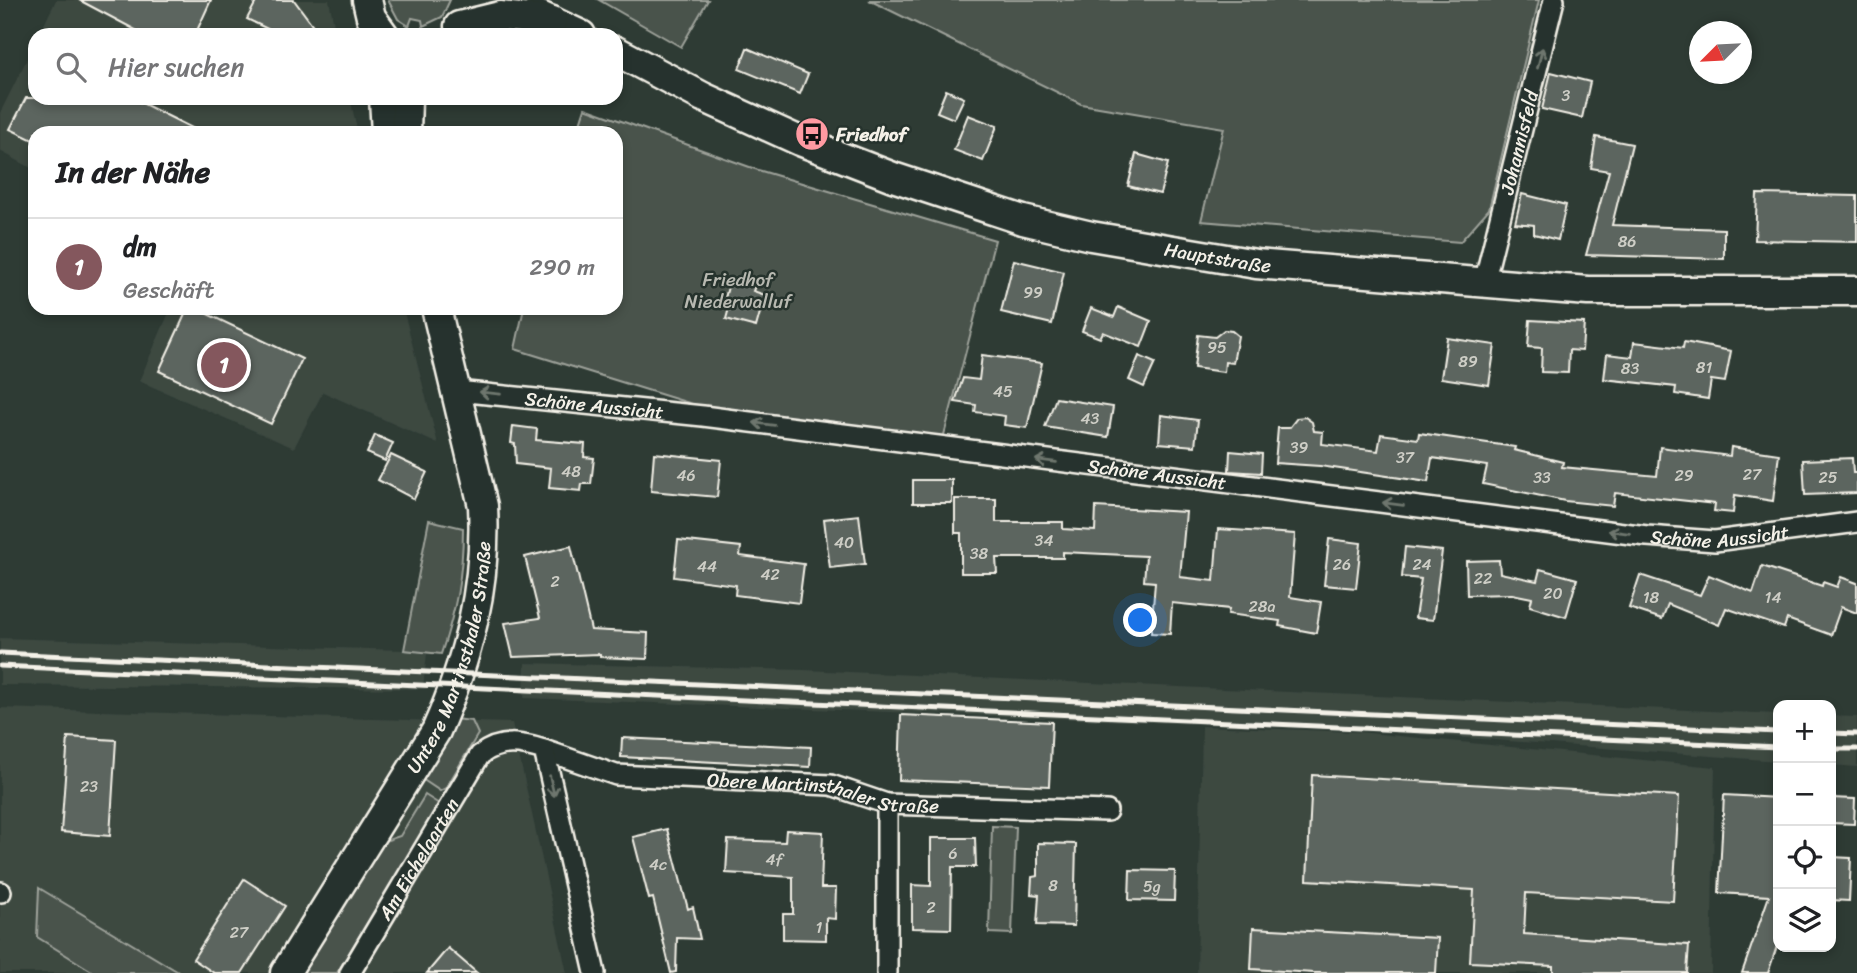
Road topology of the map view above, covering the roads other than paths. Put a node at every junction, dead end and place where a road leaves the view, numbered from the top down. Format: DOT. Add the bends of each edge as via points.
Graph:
graph roads {
  1 [pos="367,0"];
  2 [pos="499,0"];
  3 [pos="1554,0"];
  4 [pos="459,20"];
  5 [pos="552,22"];
  6 [pos="379,28"];
  7 [pos="565,28"];
  8 [pos="623,55"];
  9 [pos="384,105"];
  10 [pos="407,105"];
  11 [pos="386,126"];
  12 [pos="406,126"];
  13 [pos="1484,283"];
  14 [pos="1857,291"];
  15 [pos="438,315"];
  16 [pos="457,391"];
  17 [pos="1857,522"];
  18 [pos="490,748"];
  19 [pos="544,750"];
  20 [pos="887,804"];
  21 [pos="1107,811"];
  22 [pos="285,973"];
  23 [pos="350,973"];
  24 [pos="595,973"];
  25 [pos="887,973"];
  1 -- 6 [label="street"];
  2 -- 5 [label="street"];
  13 -- 3 [label="street, Johannisfeld, one-way"];
  4 -- 5 [label="street" via="500,16"];
  5 -- 7 [label="street"];
  8 -- 13 [label="street, Hauptstraße" via="800,141 1023,220 1256,264"];
  9 -- 11 [label="street"];
  10 -- 12 [label="street"];
  13 -- 14 [label="street, Hauptstraße" via="1588,290"];
  15 -- 16 [label="street, Untere Martinsthaler Straße"];
  17 -- 16 [label="street, Schöne Aussicht, one-way" via="1715,541 1647,536 703,416"];
  16 -- 22 [label="street, Untere Martinsthaler Straße" via="483,506 485,538 480,599 469,640 436,731"];
  18 -- 19 [label="street, Obere Martinsthaler Straße" via="519,743"];
  18 -- 23 [label="street, Am Eichelgarten" via="480,755 456,793"];
  19 -- 20 [label="street, Obere Martinsthaler Straße" via="616,775 831,785"];
  19 -- 24 [label="street, one-way"];
  20 -- 21 [label="street, Obere Martinsthaler Straße"];
  20 -- 25 [label="street"];
}
